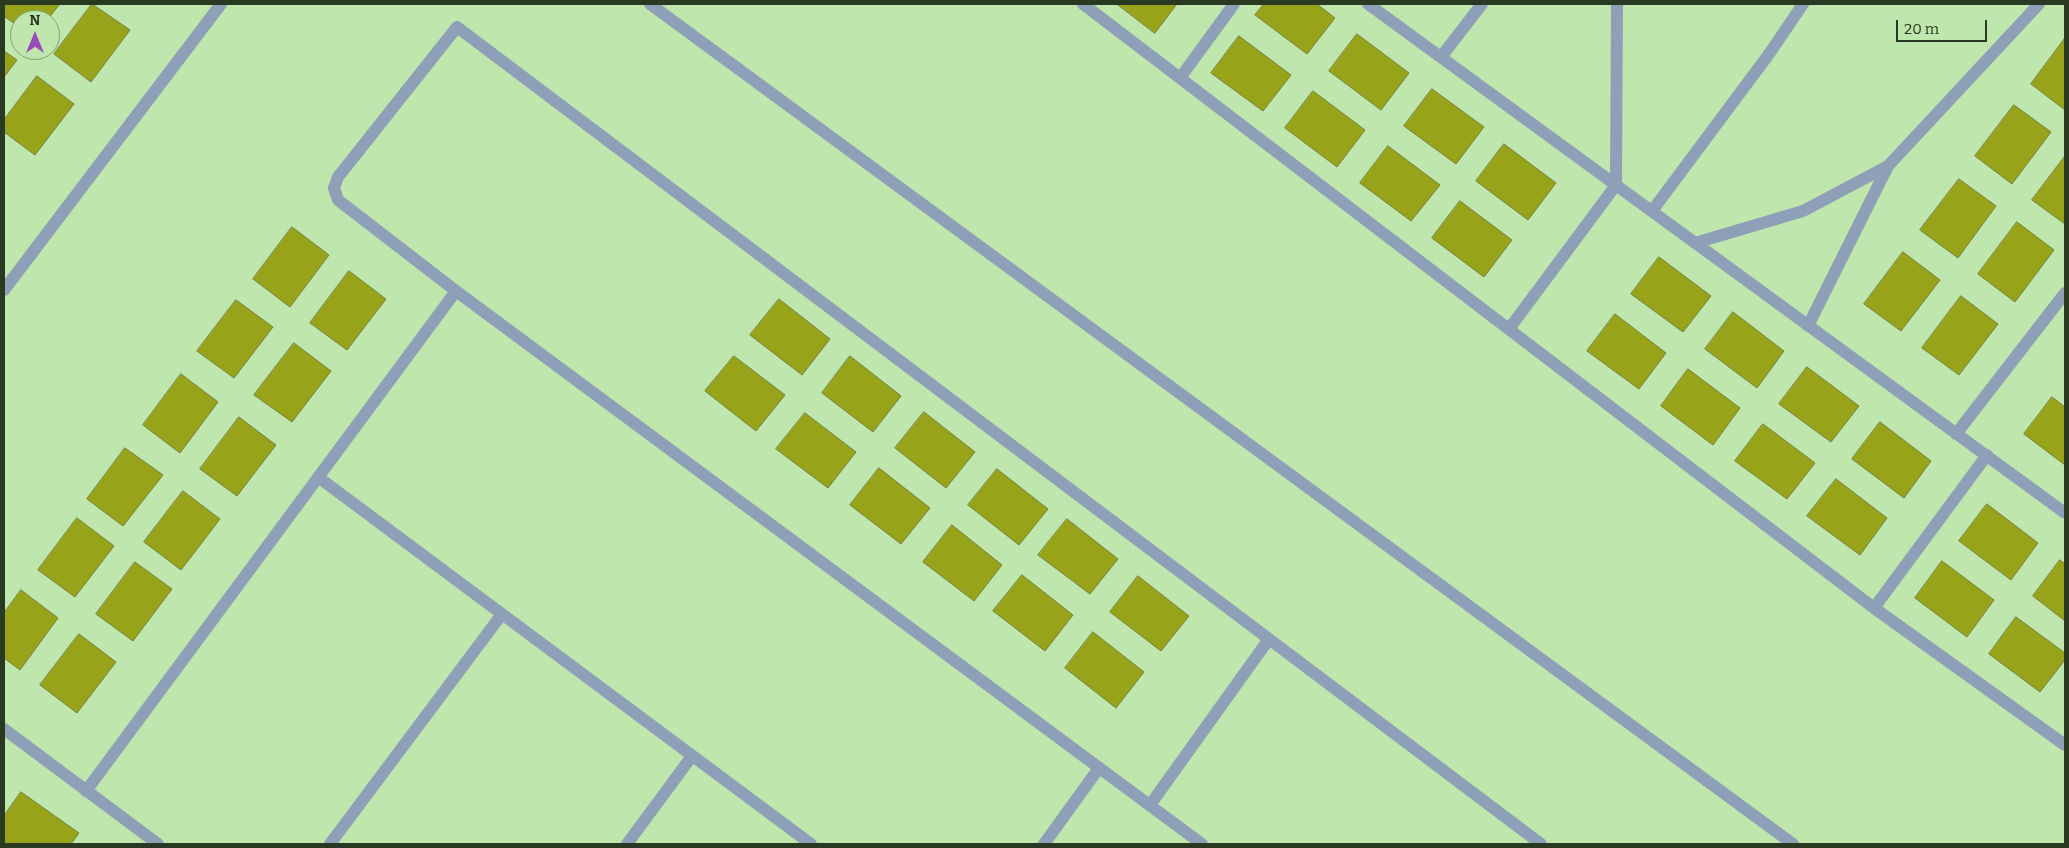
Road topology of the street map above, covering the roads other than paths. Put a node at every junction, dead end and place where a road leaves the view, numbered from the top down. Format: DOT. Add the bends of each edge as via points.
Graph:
graph roads {
  1 [pos="221,4"];
  2 [pos="650,4"];
  3 [pos="1083,4"];
  4 [pos="1234,4"];
  5 [pos="1368,4"];
  6 [pos="1482,4"];
  7 [pos="1617,4"];
  8 [pos="1803,4"];
  9 [pos="2039,4"];
  10 [pos="1441,57"];
  11 [pos="1180,78"];
  12 [pos="1888,166"];
  13 [pos="1616,185"];
  14 [pos="1652,211"];
  15 [pos="1695,243"];
  16 [pos="4,290"];
  17 [pos="456,290"];
  18 [pos="2065,293"];
  19 [pos="1808,326"];
  20 [pos="1509,329"];
  21 [pos="1956,434"];
  22 [pos="1987,455"];
  23 [pos="318,477"];
  24 [pos="2065,513"];
  25 [pos="1874,608"];
  26 [pos="502,614"];
  27 [pos="1269,639"];
  28 [pos="4,729"];
  29 [pos="2065,746"];
  30 [pos="692,756"];
  31 [pos="1099,768"];
  32 [pos="86,791"];
  33 [pos="1150,805"];
  34 [pos="1199,843"];
  35 [pos="158,844"];
  36 [pos="330,844"];
  37 [pos="627,844"];
  38 [pos="811,844"];
  39 [pos="1044,844"];
  40 [pos="1542,844"];
  41 [pos="1793,844"];
  1 -- 16 [label="street"];
  2 -- 41 [label="street"];
  3 -- 11 [label="street"];
  4 -- 11 [label="street"];
  5 -- 10 [label="street"];
  6 -- 10 [label="street"];
  7 -- 13 [label="street"];
  8 -- 14 [label="street"];
  9 -- 12 [label="street"];
  10 -- 13 [label="street"];
  11 -- 20 [label="street"];
  12 -- 15 [label="street" via="1803,211"];
  12 -- 19 [label="street"];
  13 -- 14 [label="street"];
  13 -- 20 [label="street"];
  14 -- 15 [label="street"];
  15 -- 19 [label="street"];
  17 -- 23 [label="street"];
  17 -- 27 [label="street" via="338,200 334,188 338,178 457,27"];
  17 -- 31 [label="street"];
  18 -- 21 [label="street"];
  19 -- 21 [label="street"];
  20 -- 25 [label="street"];
  21 -- 22 [label="street"];
  22 -- 24 [label="street"];
  22 -- 25 [label="street"];
  23 -- 26 [label="street"];
  23 -- 32 [label="street"];
  25 -- 29 [label="street"];
  26 -- 30 [label="street"];
  26 -- 36 [label="street"];
  27 -- 33 [label="street"];
  27 -- 40 [label="street"];
  28 -- 32 [label="street"];
  30 -- 37 [label="street"];
  30 -- 38 [label="street"];
  31 -- 33 [label="street"];
  31 -- 39 [label="street"];
  32 -- 35 [label="street"];
  33 -- 34 [label="street"];
}
